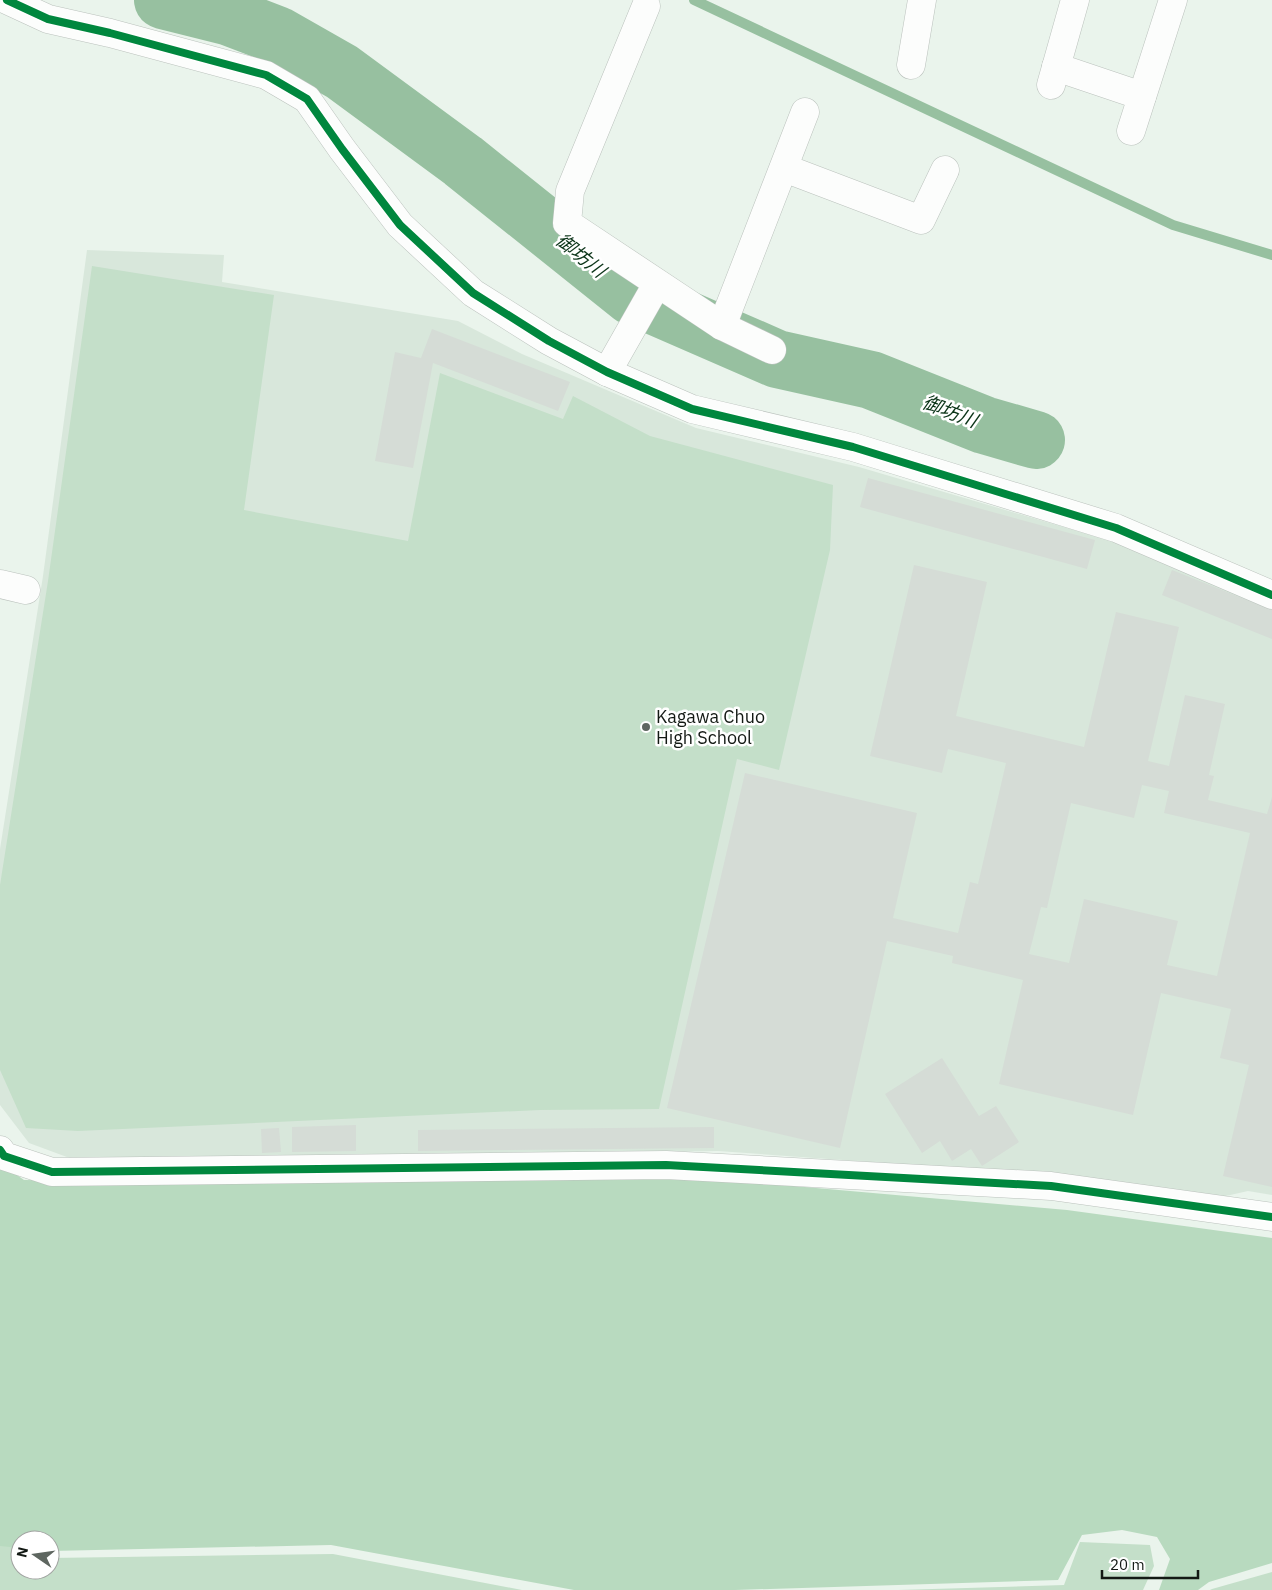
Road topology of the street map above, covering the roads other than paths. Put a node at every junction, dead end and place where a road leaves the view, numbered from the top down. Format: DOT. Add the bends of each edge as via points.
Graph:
graph roads {
  1 [pos="7,0"];
  2 [pos="922,0"];
  3 [pos="1075,0"];
  4 [pos="1173,0"];
  5 [pos="646,6"];
  6 [pos="911,65"];
  7 [pos="1142,96"];
  8 [pos="805,112"];
  9 [pos="1130,131"];
  10 [pos="784,168"];
  11 [pos="945,170"];
  12 [pos="657,284"];
  13 [pos="722,326"];
  14 [pos="772,350"];
  15 [pos="607,372"];
  16 [pos="0,584"];
  17 [pos="26,590"];
  18 [pos="1272,595"];
  19 [pos="0,1150"];
  20 [pos="1272,1217"];
  1 -- 15 [label="street" via="48,19 266,75 307,99 400,225 473,293 549,341"];
  2 -- 6 [label="street"];
  3 -- 7 [label="street" via="1053,76"];
  4 -- 7 [label="street"];
  5 -- 12 [label="street" via="570,191 567,223"];
  7 -- 9 [label="street"];
  8 -- 10 [label="street"];
  10 -- 11 [label="street" via="921,220"];
  10 -- 13 [label="street"];
  12 -- 13 [label="street"];
  12 -- 15 [label="street"];
  13 -- 14 [label="street"];
  15 -- 18 [label="street" via="692,409 853,447 1116,528"];
  16 -- 17 [label="street"];
  19 -- 20 [label="street" via="4,1156 52,1172 666,1165 1052,1186"];
}
